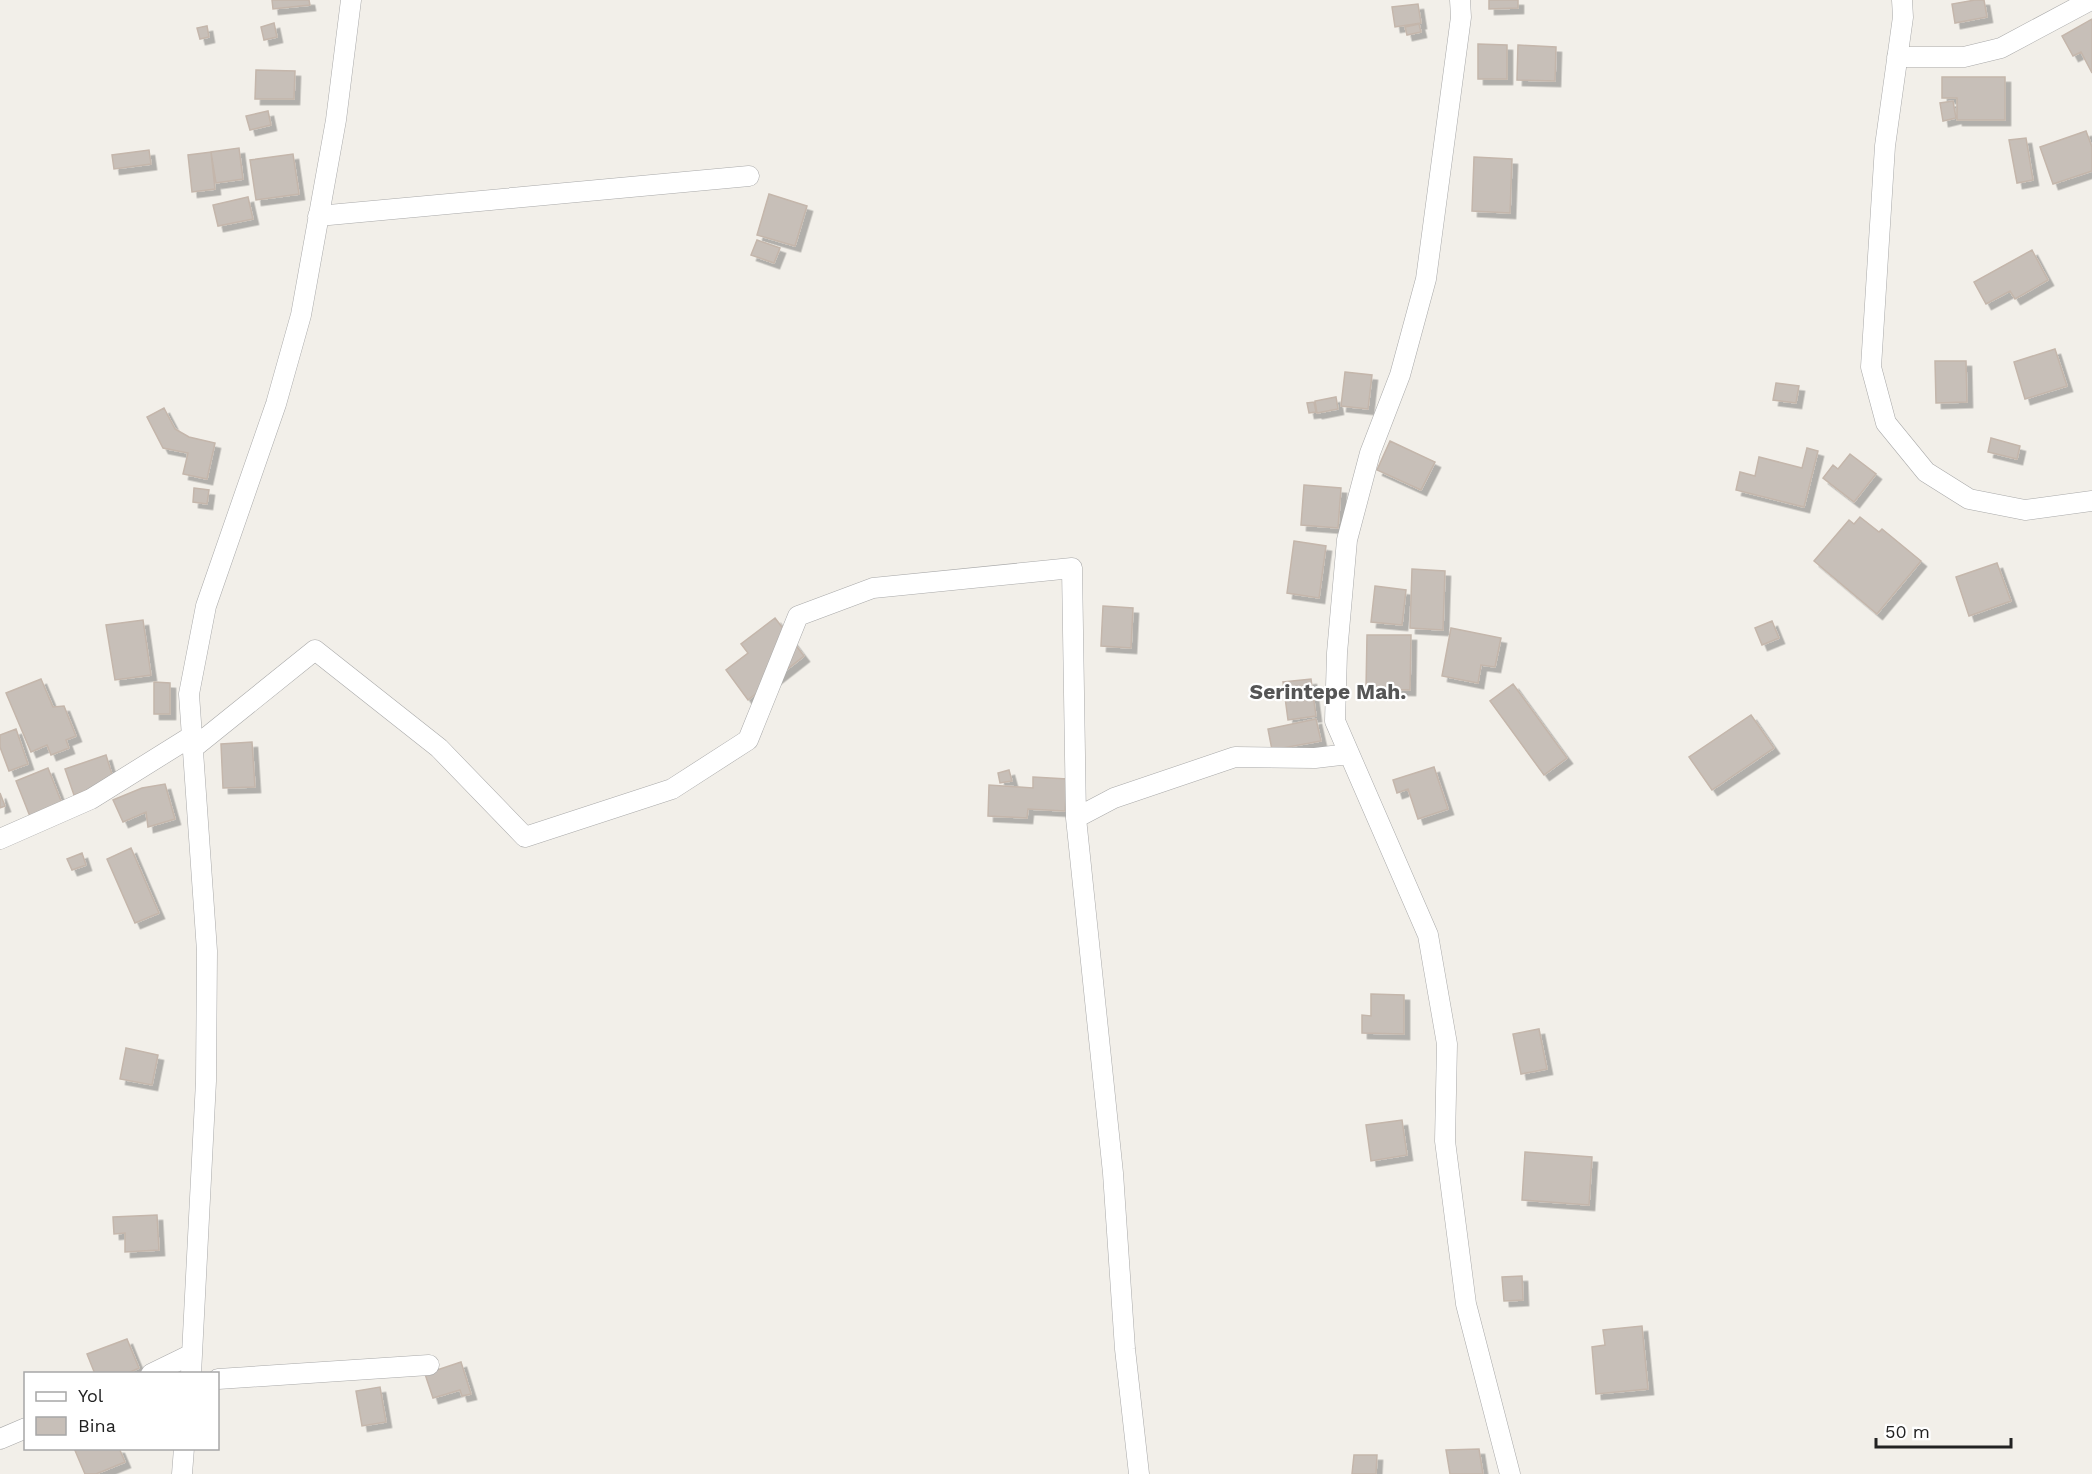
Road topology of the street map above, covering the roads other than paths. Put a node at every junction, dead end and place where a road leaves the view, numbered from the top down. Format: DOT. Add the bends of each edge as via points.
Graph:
graph roads {
  1 [pos="351,0"];
  2 [pos="1460,0"];
  3 [pos="1902,0"];
  4 [pos="2091,0"];
  5 [pos="1897,57"];
  6 [pos="749,176"];
  7 [pos="318,216"];
  8 [pos="2092,501"];
  9 [pos="192,742"];
  10 [pos="1349,754"];
  11 [pos="1076,818"];
  12 [pos="0,839"];
  13 [pos="192,1364"];
  14 [pos="429,1365"];
  15 [pos="160,1372"];
  16 [pos="219,1378"];
  17 [pos="24,1429"];
  18 [pos="0,1439"];
  19 [pos="184,1450"];
  20 [pos="182,1474"];
  21 [pos="1139,1474"];
  22 [pos="1510,1474"];
  1 -- 7 [label="street" via="336,120"];
  2 -- 10 [label="street" via="1459,40 1426,279 1400,375 1370,453 1347,540 1335,721"];
  3 -- 5 [label="street"];
  4 -- 5 [label="street" via="2001,48 1964,57"];
  5 -- 8 [label="street" via="1885,147 1871,368 1886,423 1926,472 1969,499 2025,510"];
  6 -- 7 [label="street"];
  7 -- 9 [label="street" via="302,315 276,404 206,606 189,694"];
  9 -- 11 [label="street" via="315,650 439,748 525,837 672,789 747,740 798,616 873,588 1072,568"];
  9 -- 12 [label="street" via="91,800"];
  9 -- 13 [label="street" via="207,951 206,1082"];
  10 -- 11 [label="street" via="1315,758 1235,757 1114,798"];
  10 -- 22 [label="street" via="1428,935 1447,1044 1445,1141 1466,1304"];
  11 -- 21 [label="street"];
  13 -- 15 [label="street"];
  14 -- 16 [label="street"];
  17 -- 18 [label="street"];
  19 -- 20 [label="street"];
}
